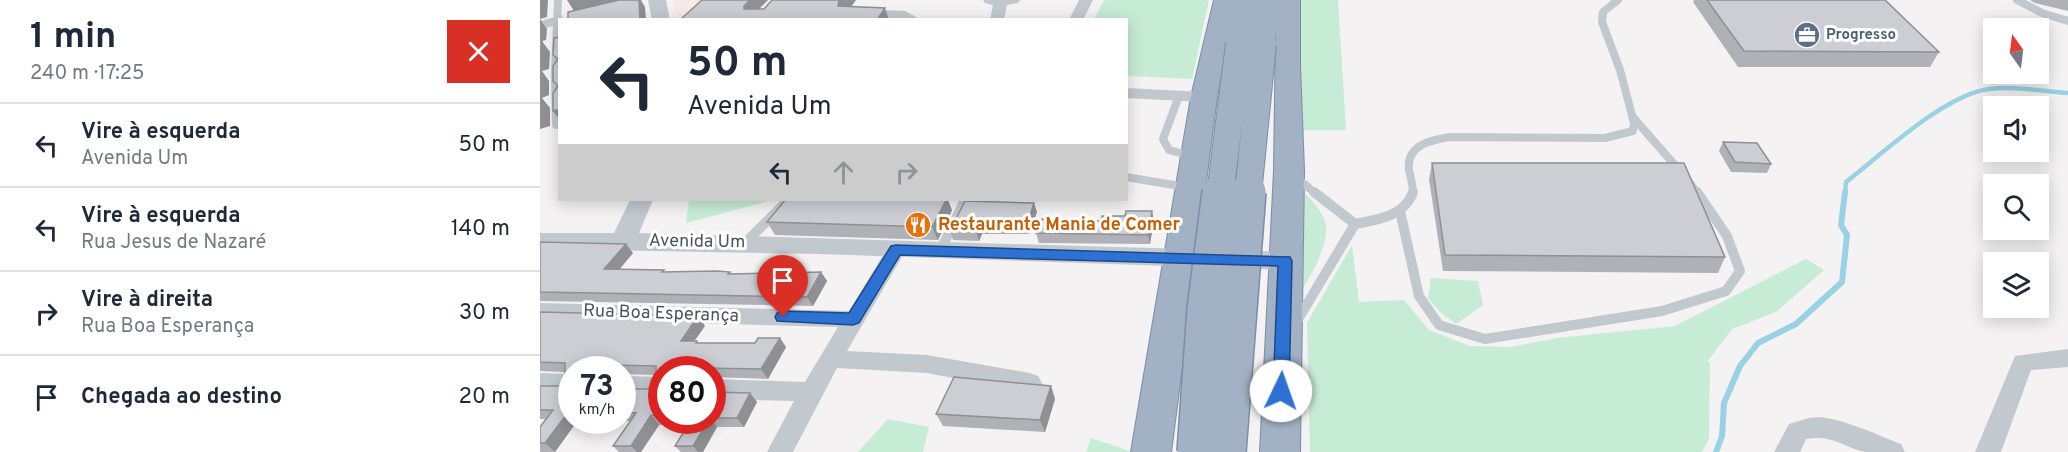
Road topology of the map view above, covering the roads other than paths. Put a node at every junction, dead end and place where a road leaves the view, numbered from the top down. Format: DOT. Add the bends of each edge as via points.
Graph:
graph roads {
  1 [pos="558,0"];
  2 [pos="657,0"];
  3 [pos="865,0"];
  4 [pos="1086,0"];
  5 [pos="1225,0"];
  6 [pos="1246,0"];
  7 [pos="1267,0"];
  8 [pos="1289,0"];
  9 [pos="1618,0"];
  10 [pos="2017,0"];
  11 [pos="1002,1"];
  12 [pos="851,16"];
  13 [pos="661,18"];
  14 [pos="909,18"];
  15 [pos="998,18"];
  16 [pos="1077,18"];
  17 [pos="558,21"];
  18 [pos="2068,21"];
  19 [pos="540,25"];
  20 [pos="1251,44"];
  21 [pos="554,45"];
  22 [pos="554,73"];
  23 [pos="1128,93"];
  24 [pos="1192,97"];
  25 [pos="554,100"];
  26 [pos="1632,116"];
  27 [pos="556,125"];
  28 [pos="1289,171"];
  29 [pos="1128,177"];
  30 [pos="1192,188"];
  31 [pos="641,201"];
  32 [pos="787,201"];
  33 [pos="965,201"];
  34 [pos="1400,211"];
  35 [pos="1355,224"];
  36 [pos="540,241"];
  37 [pos="623,241"];
  38 [pos="746,243"];
  39 [pos="896,250"];
  40 [pos="940,251"];
  41 [pos="1181,258"];
  42 [pos="1285,261"];
  43 [pos="540,310"];
  44 [pos="853,319"];
  45 [pos="1284,344"];
  46 [pos="2068,358"];
  47 [pos="830,359"];
  48 [pos="540,383"];
  49 [pos="1030,383"];
  50 [pos="558,384"];
  51 [pos="726,389"];
  52 [pos="811,392"];
  53 [pos="780,452"];
  54 [pos="1151,452"];
  55 [pos="1195,452"];
  56 [pos="1228,452"];
  57 [pos="1280,452"];
  58 [pos="1787,452"];
  59 [pos="1892,452"];
  60 [pos="1988,452"];
  1 -- 17 [label="lane"];
  2 -- 13 [label="street"];
  3 -- 12 [label="street"];
  4 -- 16 [label="street"];
  5 -- 24 [label="highway"];
  6 -- 20 [label="highway"];
  7 -- 20 [label="highway"];
  8 -- 28 [label="highway"];
  9 -- 26 [label="lane" via="1603,12 1602,22"];
  10 -- 18 [label="lane"];
  11 -- 15 [label="street"];
  12 -- 14 [label="street"];
  17 -- 19 [label="lane"];
  17 -- 21 [label="lane"];
  20 -- 55 [label="highway, bridge" via="1205,309"];
  20 -- 56 [label="highway, bridge" via="1243,241"];
  21 -- 22 [label="lane"];
  22 -- 25 [label="lane"];
  23 -- 24 [label="street"];
  24 -- 30 [label="highway" via="1196,158"];
  25 -- 27 [label="lane"];
  26 -- 34 [label="lane" via="1633,131 1617,136 1450,137 1430,141 1412,154 1409,162 1413,195"];
  26 -- 34 [label="lane" via="1695,189 1727,236 1740,271 1726,291 1662,311 1485,339 1439,326 1419,296"];
  28 -- 35 [label="lane"];
  28 -- 42 [label="highway"];
  29 -- 30 [label="lane"];
  30 -- 41 [label="highway"];
  31 -- 37 [label="street"];
  32 -- 38 [label="lane"];
  33 -- 40 [label="lane"];
  34 -- 35 [label="lane"];
  35 -- 45 [label="lane"];
  36 -- 37 [label="street, Avenida Um"];
  37 -- 38 [label="street, Avenida Um"];
  38 -- 39 [label="street, Avenida Um"];
  39 -- 40 [label="street, Avenida Um"];
  39 -- 44 [label="street"];
  40 -- 41 [label="street, Avenida Um"];
  41 -- 42 [label="street, Avenida Um"];
  41 -- 54 [label="highway"];
  42 -- 45 [label="highway"];
  43 -- 44 [label="street, Rua Boa Esperança"];
  44 -- 47 [label="street"];
  45 -- 57 [label="highway"];
  46 -- 60 [label="street" via="2023,362"];
  47 -- 49 [label="street" via="927,364"];
  47 -- 52 [label="street"];
  48 -- 50 [label="street"];
  51 -- 52 [label="street"];
  52 -- 53 [label="street"];
  58 -- 59 [label="street" via="1798,431 1809,426 1842,433"];
}
